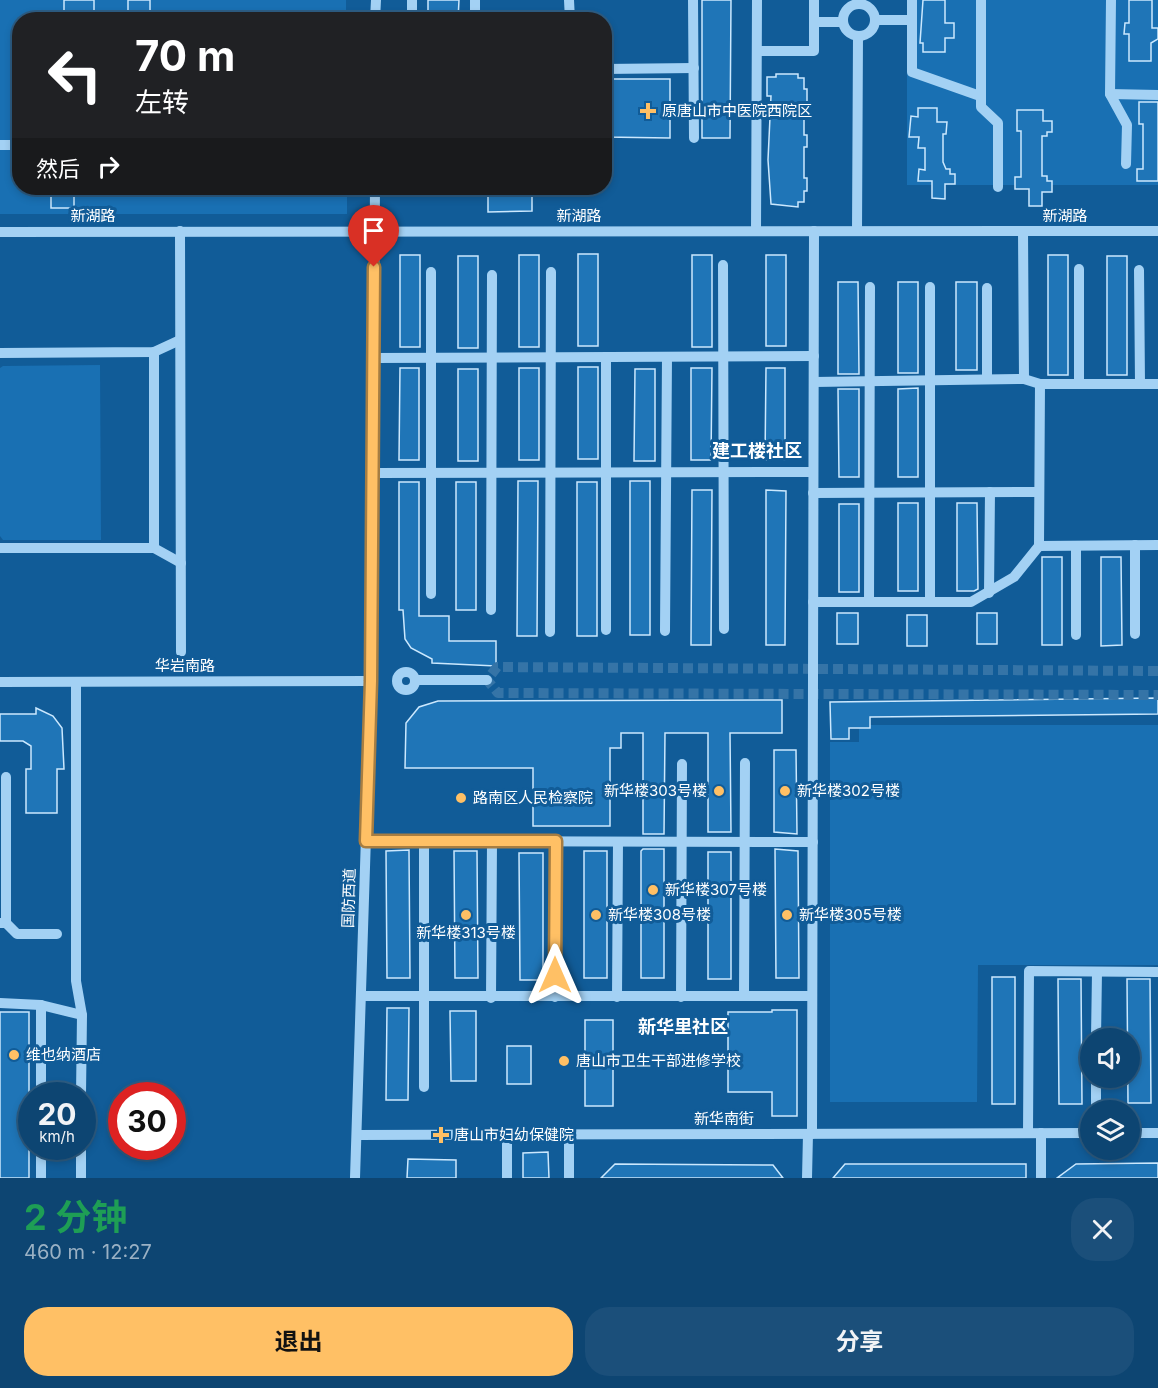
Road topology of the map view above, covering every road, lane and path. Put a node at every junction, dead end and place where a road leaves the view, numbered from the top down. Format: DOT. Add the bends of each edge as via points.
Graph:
graph roads {
  1 [pos="693,0"];
  2 [pos="757,0"];
  3 [pos="814,0"];
  4 [pos="912,0"];
  5 [pos="981,0"];
  6 [pos="1111,0"];
  7 [pos="859,2"];
  8 [pos="876,20"];
  9 [pos="912,20"];
  10 [pos="814,22"];
  11 [pos="843,22"];
  12 [pos="858,36"];
  13 [pos="757,51"];
  14 [pos="694,68"];
  15 [pos="612,69"];
  16 [pos="1110,94"];
  17 [pos="1158,95"];
  18 [pos="980,96"];
  19 [pos="694,138"];
  20 [pos="1126,164"];
  21 [pos="998,187"];
  22 [pos="375,195"];
  23 [pos="180,231"];
  24 [pos="374,231"];
  25 [pos="756,231"];
  26 [pos="814,231"];
  27 [pos="857,231"];
  28 [pos="1023,231"];
  29 [pos="1158,231"];
  30 [pos="0,232"];
  31 [pos="723,265"];
  32 [pos="1079,269"];
  33 [pos="1139,270"];
  34 [pos="551,272"];
  35 [pos="431,273"];
  36 [pos="492,275"];
  37 [pos="870,287"];
  38 [pos="930,287"];
  39 [pos="987,288"];
  40 [pos="180,340"];
  41 [pos="154,352"];
  42 [pos="0,353"];
  43 [pos="814,356"];
  44 [pos="606,357"];
  45 [pos="667,357"];
  46 [pos="723,357"];
  47 [pos="374,358"];
  48 [pos="431,358"];
  49 [pos="492,358"];
  50 [pos="551,358"];
  51 [pos="987,379"];
  52 [pos="1024,379"];
  53 [pos="930,380"];
  54 [pos="869,381"];
  55 [pos="814,382"];
  56 [pos="1040,384"];
  57 [pos="1079,384"];
  58 [pos="1140,384"];
  59 [pos="1158,384"];
  60 [pos="492,472"];
  61 [pos="551,472"];
  62 [pos="606,472"];
  63 [pos="666,472"];
  64 [pos="723,472"];
  65 [pos="813,472"];
  66 [pos="373,473"];
  67 [pos="431,473"];
  68 [pos="930,492"];
  69 [pos="990,492"];
  70 [pos="1040,492"];
  71 [pos="813,493"];
  72 [pos="869,493"];
  73 [pos="1135,545"];
  74 [pos="1039,546"];
  75 [pos="1076,546"];
  76 [pos="1158,546"];
  77 [pos="0,548"];
  78 [pos="154,548"];
  79 [pos="181,563"];
  80 [pos="989,592"];
  81 [pos="431,594"];
  82 [pos="930,602"];
  83 [pos="813,603"];
  84 [pos="869,603"];
  85 [pos="491,610"];
  86 [pos="724,629"];
  87 [pos="606,630"];
  88 [pos="665,630"];
  89 [pos="550,632"];
  90 [pos="1135,634"];
  91 [pos="1076,635"];
  92 [pos="181,652"];
  93 [pos="486,680"];
  94 [pos="371,681"];
  95 [pos="0,682"];
  96 [pos="76,682"];
  97 [pos="385,682"];
  98 [pos="745,763"];
  99 [pos="682,764"];
  100 [pos="6,777"];
  101 [pos="366,841"];
  102 [pos="424,841"];
  103 [pos="492,841"];
  104 [pos="556,841"];
  105 [pos="618,842"];
  106 [pos="683,842"];
  107 [pos="744,842"];
  108 [pos="813,842"];
  109 [pos="3,857"];
  110 [pos="3,923"];
  111 [pos="57,934"];
  112 [pos="1096,972"];
  113 [pos="1158,972"];
  114 [pos="361,996"];
  115 [pos="424,996"];
  116 [pos="681,996"];
  117 [pos="744,996"];
  118 [pos="813,996"];
  119 [pos="555,997"];
  120 [pos="617,997"];
  121 [pos="491,998"];
  122 [pos="0,1003"];
  123 [pos="41,1005"];
  124 [pos="82,1015"];
  125 [pos="1096,1028"];
  126 [pos="41,1082"];
  127 [pos="81,1082"];
  128 [pos="424,1087"];
  129 [pos="1028,1133"];
  130 [pos="1041,1133"];
  131 [pos="1080,1133"];
  132 [pos="1140,1133"];
  133 [pos="1158,1133"];
  134 [pos="507,1134"];
  135 [pos="569,1134"];
  136 [pos="810,1134"];
  137 [pos="357,1135"];
  138 [pos="41,1160"];
  139 [pos="81,1160"];
  140 [pos="41,1178"];
  141 [pos="81,1178"];
  142 [pos="355,1178"];
  143 [pos="507,1178"];
  144 [pos="569,1178"];
  145 [pos="807,1178"];
  146 [pos="1041,1178"];
  1 -- 14 [label="street"];
  2 -- 13 [label="street"];
  3 -- 10 [label="street"];
  4 -- 9 [label="street"];
  5 -- 18 [label="street"];
  6 -- 16 [label="street"];
  7 -- 8 [label="street" via="873,10"];
  7 -- 11 [label="street" via="849,7"];
  8 -- 9 [label="street"];
  8 -- 12 [label="street" via="868,33"];
  9 -- 18 [label="street" via="912,72"];
  10 -- 11 [label="street"];
  10 -- 13 [label="street" via="814,51"];
  11 -- 12 [label="street" via="848,32"];
  12 -- 27 [label="street"];
  13 -- 25 [label="street"];
  14 -- 15 [label="street"];
  14 -- 19 [label="street"];
  16 -- 17 [label="street"];
  16 -- 20 [label="street" via="1127,125"];
  18 -- 21 [label="street" via="981,107 998,123"];
  22 -- 24 [label="street, 国防西道"];
  23 -- 24 [label="street, 新湖路"];
  23 -- 30 [label="street, 新湖路"];
  23 -- 40 [label="street"];
  24 -- 25 [label="street, 新湖路"];
  24 -- 47 [label="street, 国防西道"];
  25 -- 26 [label="street, 新湖路"];
  26 -- 27 [label="street, 新湖路"];
  26 -- 43 [label="street"];
  27 -- 28 [label="street, 新湖路"];
  28 -- 29 [label="street, 新湖路"];
  28 -- 52 [label="street"];
  31 -- 46 [label="street"];
  32 -- 57 [label="street"];
  33 -- 58 [label="street"];
  34 -- 50 [label="street"];
  35 -- 48 [label="street"];
  36 -- 49 [label="street"];
  37 -- 54 [label="street"];
  38 -- 53 [label="street"];
  39 -- 51 [label="street"];
  40 -- 41 [label="street"];
  40 -- 79 [label="street"];
  41 -- 42 [label="street"];
  41 -- 78 [label="street"];
  43 -- 46 [label="street"];
  43 -- 55 [label="street"];
  44 -- 45 [label="street"];
  44 -- 50 [label="street"];
  44 -- 62 [label="street"];
  45 -- 46 [label="street"];
  45 -- 63 [label="street"];
  46 -- 64 [label="street"];
  47 -- 48 [label="street"];
  47 -- 66 [label="street, 国防西道"];
  48 -- 49 [label="street"];
  48 -- 67 [label="street"];
  49 -- 50 [label="street"];
  49 -- 60 [label="street"];
  50 -- 61 [label="street"];
  51 -- 52 [label="street"];
  51 -- 53 [label="street"];
  52 -- 56 [label="street"];
  53 -- 54 [label="street"];
  53 -- 68 [label="street"];
  54 -- 55 [label="street"];
  54 -- 72 [label="street"];
  55 -- 65 [label="street"];
  56 -- 57 [label="street"];
  56 -- 70 [label="street"];
  57 -- 58 [label="street"];
  58 -- 59 [label="street"];
  60 -- 61 [label="street"];
  60 -- 67 [label="street"];
  60 -- 85 [label="street"];
  61 -- 62 [label="street"];
  61 -- 89 [label="street"];
  62 -- 63 [label="street"];
  62 -- 87 [label="street"];
  63 -- 64 [label="street"];
  63 -- 88 [label="street"];
  64 -- 65 [label="street"];
  64 -- 86 [label="street"];
  65 -- 71 [label="street"];
  66 -- 67 [label="street"];
  66 -- 94 [label="street, 国防西道"];
  67 -- 81 [label="street"];
  68 -- 69 [label="street"];
  68 -- 72 [label="street"];
  68 -- 82 [label="street"];
  69 -- 70 [label="street"];
  69 -- 80 [label="street"];
  70 -- 74 [label="street"];
  71 -- 72 [label="street"];
  71 -- 83 [label="street"];
  72 -- 84 [label="street"];
  73 -- 75 [label="street"];
  73 -- 76 [label="street"];
  73 -- 90 [label="street"];
  74 -- 75 [label="street"];
  74 -- 80 [label="street" via="1014,577"];
  75 -- 91 [label="street"];
  77 -- 78 [label="street"];
  78 -- 79 [label="street"];
  79 -- 92 [label="street"];
  80 -- 82 [label="street" via="971,602"];
  82 -- 84 [label="street"];
  83 -- 84 [label="street"];
  83 -- 108 [label="street"];
  93 -- 97 [label="street" via="415,680 412,688 406,690 397,681"];
  94 -- 96 [label="street, 华岩南路"];
  94 -- 101 [label="street, 国防西道"];
  95 -- 96 [label="street, 华岩南路"];
  96 -- 124 [label="street" via="76,981"];
  98 -- 107 [label="street"];
  99 -- 106 [label="street"];
  100 -- 109 [label="street"];
  101 -- 102 [label="street"];
  101 -- 114 [label="street, 国防西道"];
  102 -- 103 [label="street"];
  102 -- 115 [label="street"];
  103 -- 104 [label="street"];
  103 -- 121 [label="street"];
  104 -- 105 [label="street"];
  104 -- 119 [label="street"];
  105 -- 106 [label="street"];
  105 -- 120 [label="street"];
  106 -- 107 [label="street"];
  106 -- 116 [label="street"];
  107 -- 108 [label="street"];
  107 -- 117 [label="street"];
  108 -- 118 [label="street"];
  109 -- 110 [label="street"];
  110 -- 111 [label="street" via="17,934"];
  112 -- 113 [label="street"];
  112 -- 125 [label="street"];
  112 -- 129 [label="street" via="1029,971"];
  114 -- 115 [label="street"];
  114 -- 137 [label="street, 国防西道"];
  115 -- 121 [label="street"];
  115 -- 128 [label="street"];
  116 -- 117 [label="street"];
  116 -- 120 [label="street"];
  117 -- 118 [label="street"];
  118 -- 136 [label="street"];
  119 -- 120 [label="street"];
  119 -- 121 [label="street"];
  122 -- 123 [label="street"];
  123 -- 124 [label="street"];
  123 -- 126 [label="street"];
  124 -- 127 [label="street"];
  129 -- 130 [label="street, 新华南街"];
  129 -- 136 [label="street, 新华南街"];
  130 -- 131 [label="street, 新华南街"];
  130 -- 146 [label="street"];
  132 -- 133 [label="street"];
  134 -- 135 [label="street, 新华南街"];
  134 -- 137 [label="street, 新华南街"];
  134 -- 143 [label="street"];
  135 -- 136 [label="street, 新华南街"];
  135 -- 144 [label="street"];
  136 -- 145 [label="street"];
  137 -- 142 [label="street, 国防西道"];
  138 -- 140 [label="street"];
  139 -- 141 [label="street"];
}
